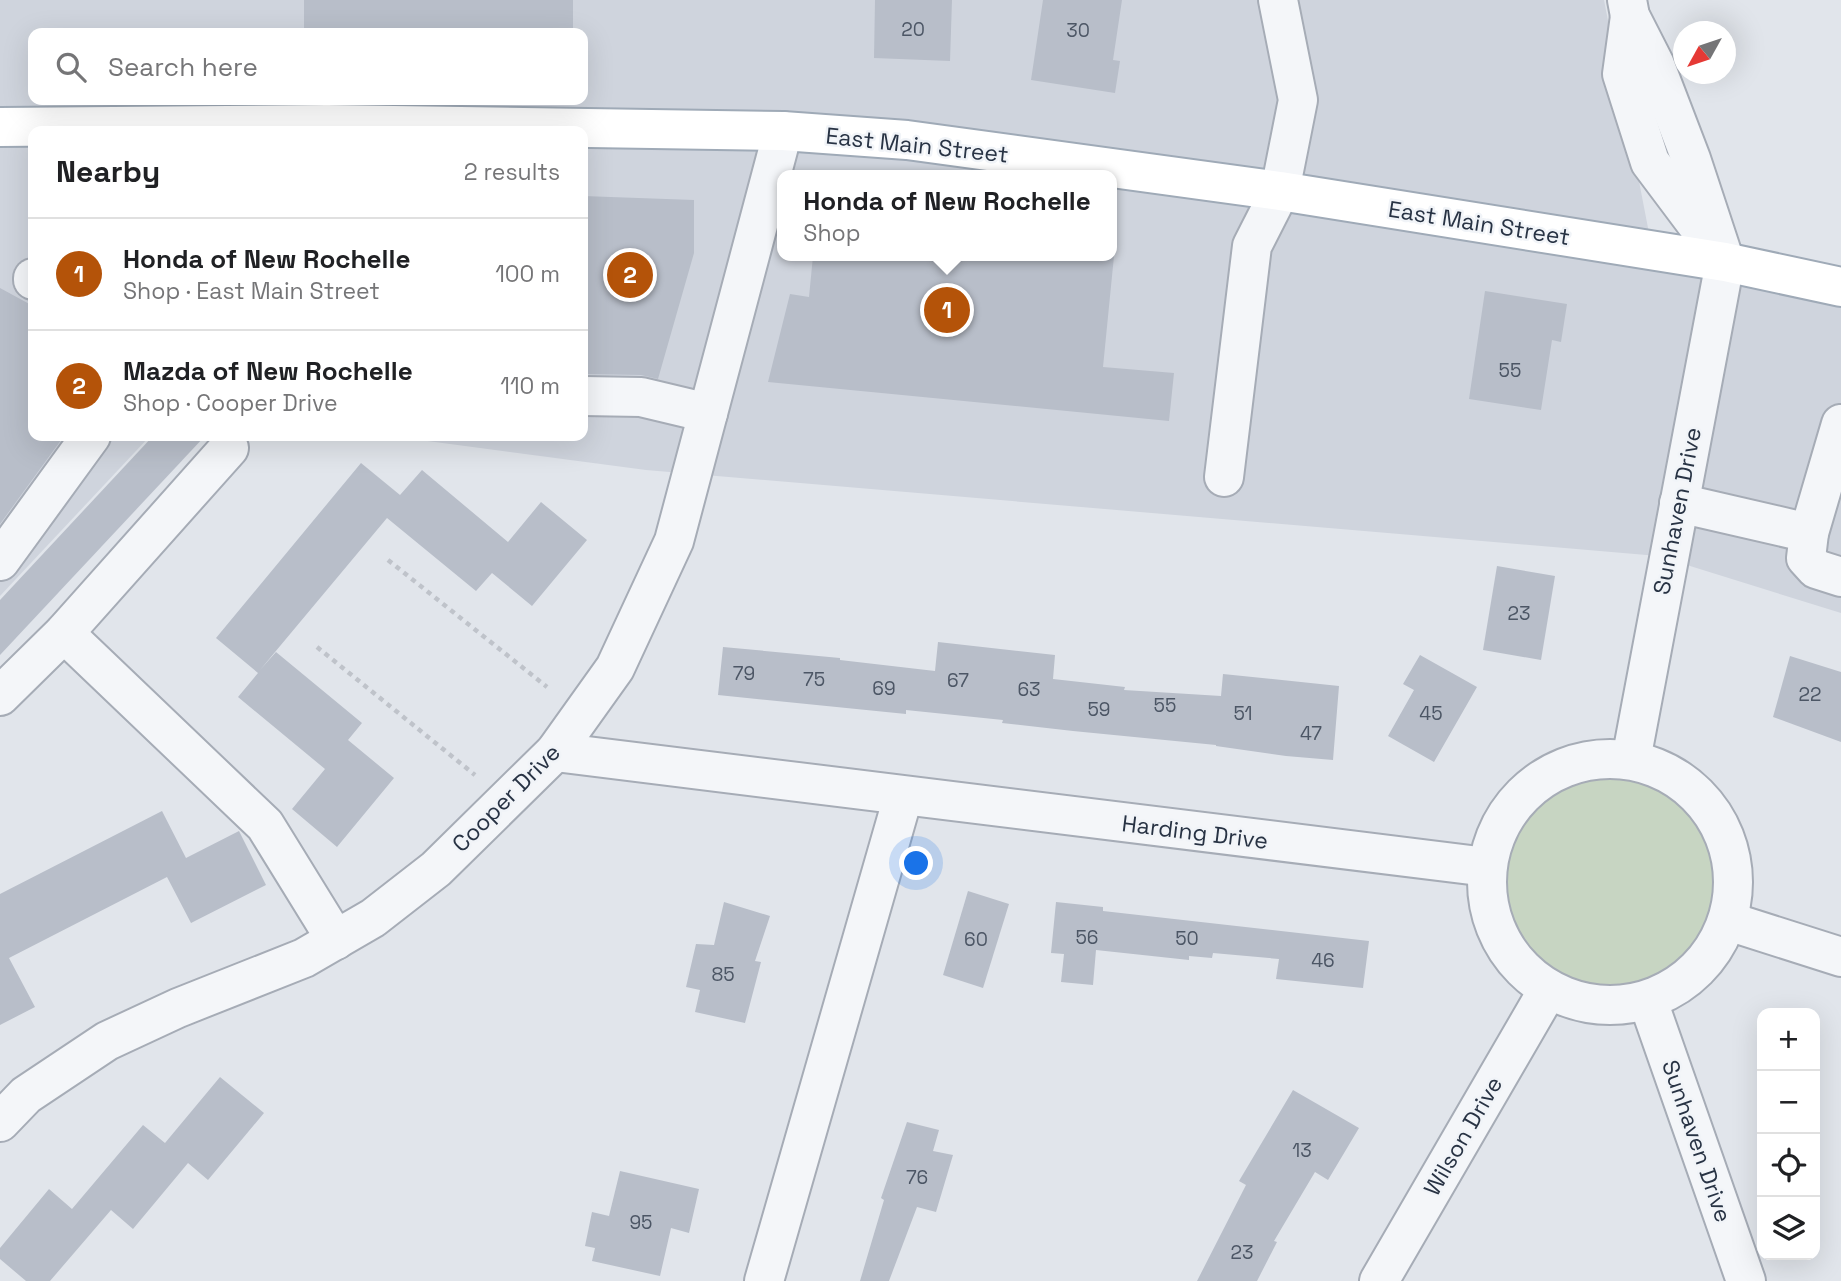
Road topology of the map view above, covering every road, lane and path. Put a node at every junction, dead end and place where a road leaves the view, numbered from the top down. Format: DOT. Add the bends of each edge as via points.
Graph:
graph roads {
  1 [pos="1278,0"];
  2 [pos="1628,8"];
  3 [pos="172,126"];
  4 [pos="280,126"];
  5 [pos="0,127"];
  6 [pos="28,127"];
  7 [pos="588,130"];
  8 [pos="783,131"];
  9 [pos="1280,191"];
  10 [pos="1725,262"];
  11 [pos="1841,287"];
  12 [pos="588,396"];
  13 [pos="708,413"];
  14 [pos="1841,424"];
  15 [pos="87,441"];
  16 [pos="229,448"];
  17 [pos="1224,477"];
  18 [pos="1679,503"];
  19 [pos="1809,533"];
  20 [pos="388,560"];
  21 [pos="0,561"];
  22 [pos="1841,577"];
  23 [pos="64,633"];
  24 [pos="317,648"];
  25 [pos="547,687"];
  26 [pos="0,696"];
  27 [pos="555,752"];
  28 [pos="1631,760"];
  29 [pos="476,775"];
  30 [pos="903,797"];
  31 [pos="1487,867"];
  32 [pos="1728,921"];
  33 [pos="336,940"];
  34 [pos="1841,957"];
  35 [pos="1548,990"];
  36 [pos="1648,1001"];
  37 [pos="0,1122"];
  38 [pos="764,1281"];
  39 [pos="1379,1281"];
  40 [pos="1746,1281"];
  1 -- 9 [label="street" via="1298,100"];
  2 -- 10 [label="street" via="1692,159"];
  3 -- 4 [label="main road, East Main Street"];
  5 -- 6 [label="main road, East Main Street"];
  7 -- 8 [label="main road, East Main Street"];
  8 -- 9 [label="main road, East Main Street" via="907,140"];
  8 -- 13 [label="street, Cooper Drive"];
  9 -- 10 [label="main road, East Main Street"];
  9 -- 17 [label="street" via="1252,246"];
  10 -- 11 [label="main road, East Main Street"];
  10 -- 18 [label="street, Sunhaven Drive"];
  12 -- 13 [label="street" via="641,397"];
  13 -- 27 [label="street, Cooper Drive" via="674,541 615,668"];
  14 -- 19 [label="street"];
  15 -- 21 [label="street"];
  16 -- 23 [label="street"];
  18 -- 19 [label="street"];
  18 -- 28 [label="street, Sunhaven Drive"];
  19 -- 22 [label="street" via="1806,558 1816,569"];
  20 -- 25 [label="path"];
  23 -- 26 [label="street"];
  23 -- 33 [label="street" via="265,825"];
  24 -- 29 [label="path"];
  27 -- 30 [label="street, Harding Drive"];
  27 -- 33 [label="street, Cooper Drive" via="436,869"];
  28 -- 31 [label="street" via="1591,760 1553,772 1521,795 1498,828"];
  28 -- 32 [label="street" via="1665,771 1684,784 1717,819 1730,851 1734,886"];
  30 -- 31 [label="street, Harding Drive"];
  30 -- 38 [label="street"];
  31 -- 35 [label="street" via="1488,903 1499,938 1520,967"];
  32 -- 34 [label="street"];
  32 -- 36 [label="street" via="1710,956 1682,984"];
  33 -- 37 [label="street, Cooper Drive" via="304,958 107,1041 26,1096"];
  35 -- 36 [label="street" via="1602,1006"];
  35 -- 39 [label="street, Wilson Drive"];
  36 -- 40 [label="street, Sunhaven Drive"];
}
